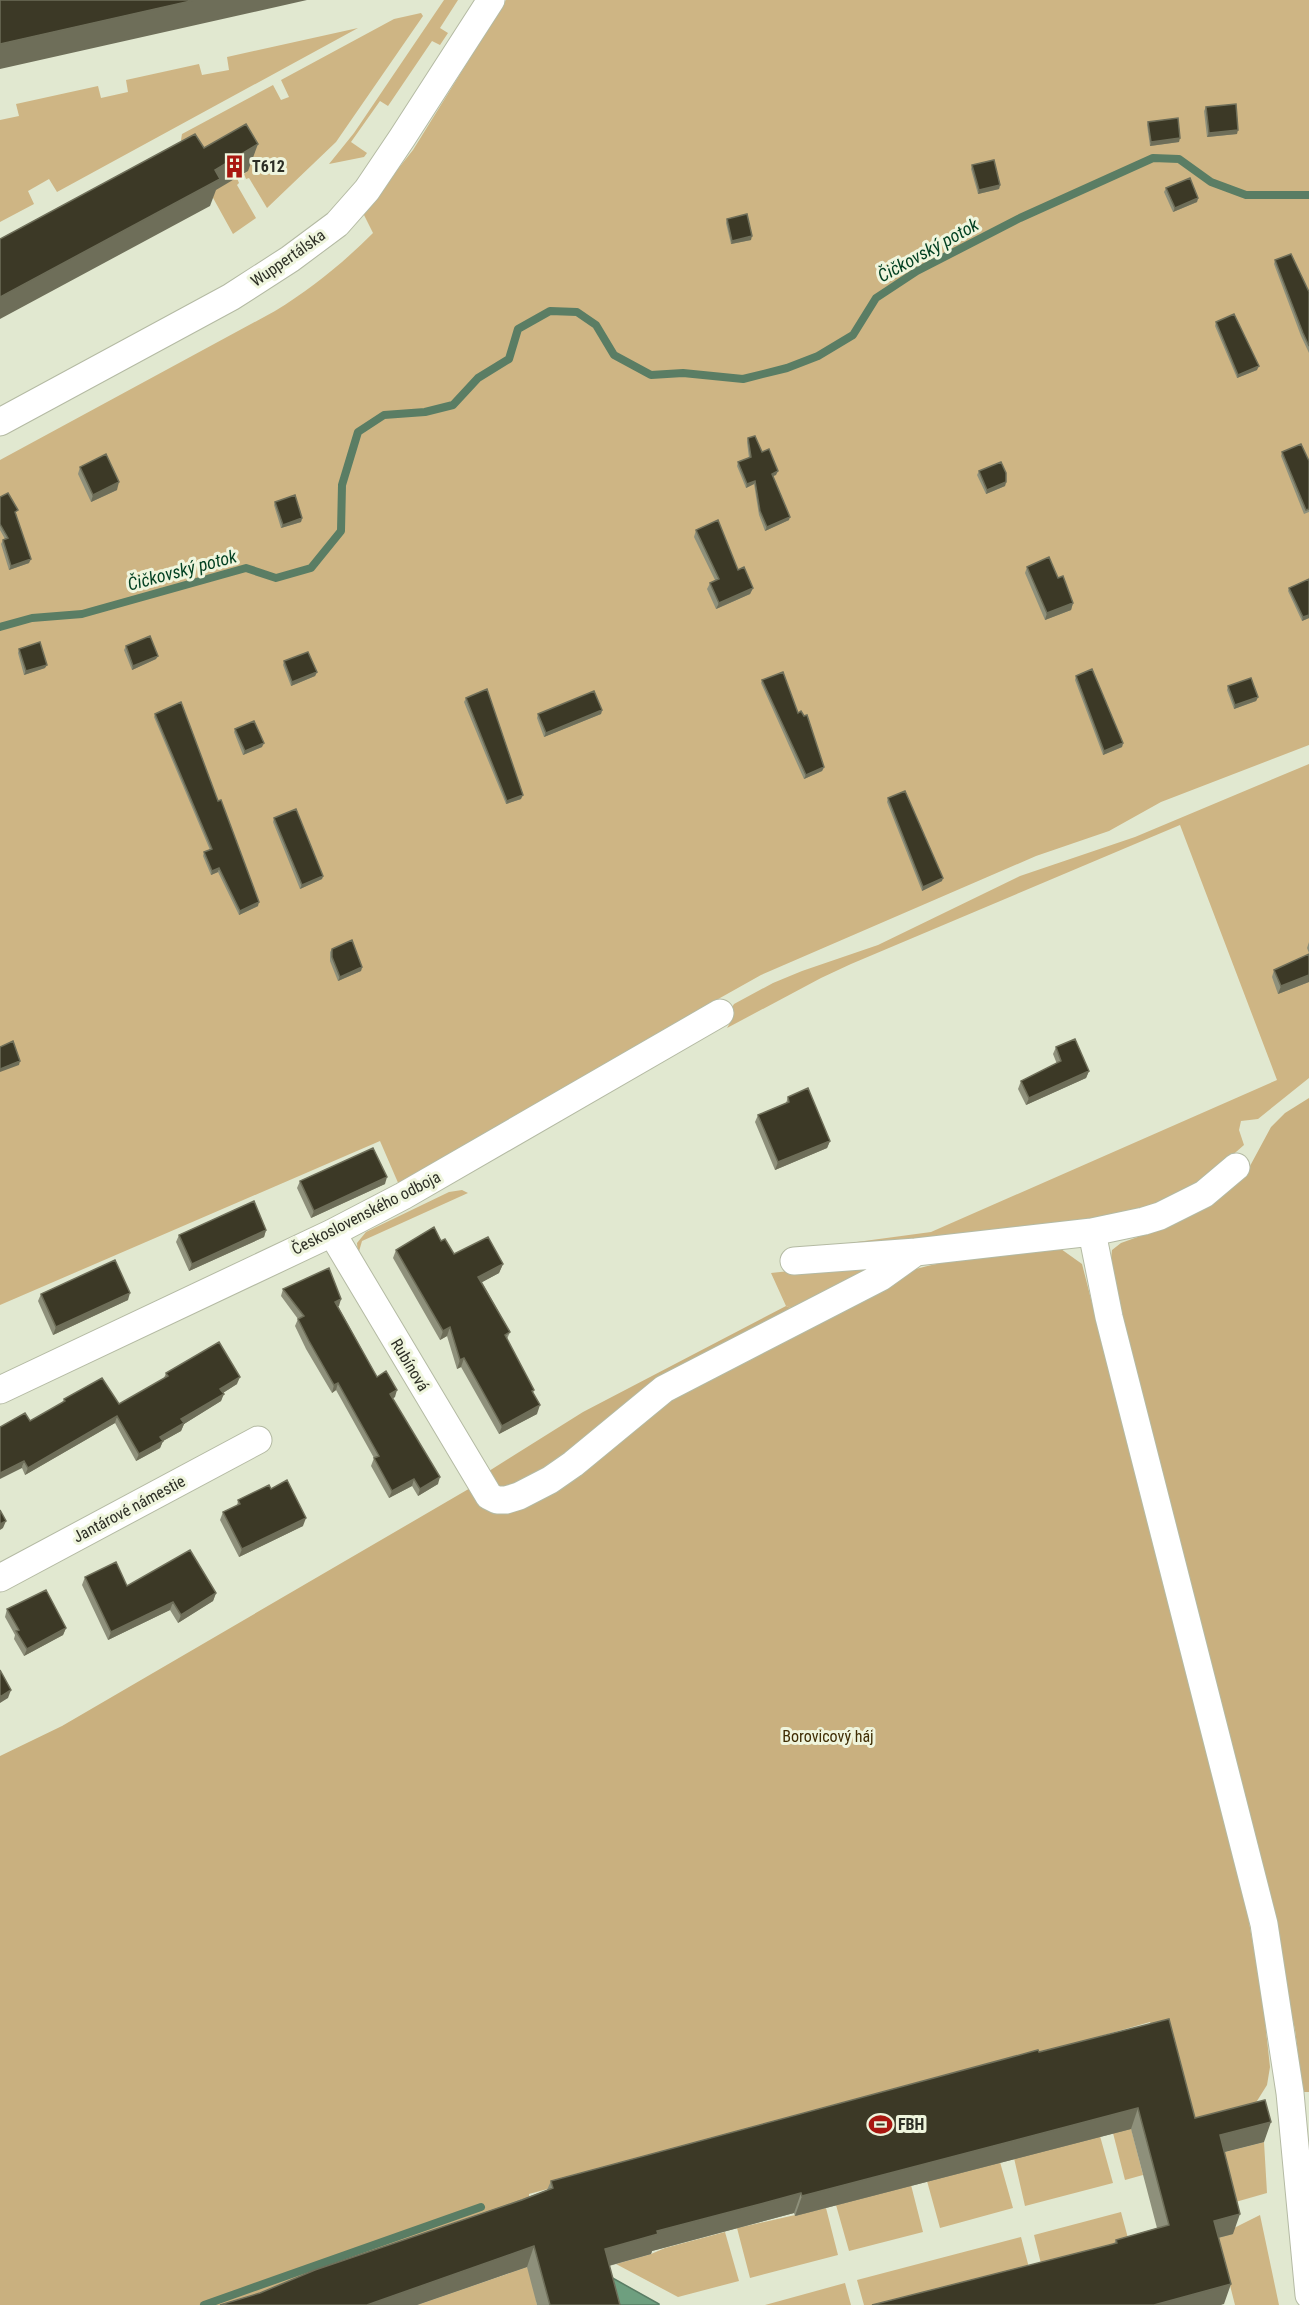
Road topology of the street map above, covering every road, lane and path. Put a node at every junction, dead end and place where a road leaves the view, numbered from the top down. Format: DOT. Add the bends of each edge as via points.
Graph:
graph roads {
  1 [pos="490,0"];
  2 [pos="0,422"];
  3 [pos="720,1013"];
  4 [pos="1236,1167"];
  5 [pos="1092,1232"];
  6 [pos="332,1233"];
  7 [pos="916,1252"];
  8 [pos="794,1262"];
  9 [pos="0,1390"];
  10 [pos="258,1440"];
  11 [pos="0,1578"];
  12 [pos="1309,2295"];
  1 -- 2 [label="street, Wuppertálska" via="367,190 336,224 231,297"];
  3 -- 6 [label="street, Československého odboja"];
  4 -- 5 [label="street" via="1204,1194 1160,1216"];
  5 -- 7 [label="street"];
  5 -- 12 [label="street" via="1108,1317 1264,1924 1289,2083"];
  6 -- 7 [label="street, Rubínová" via="489,1496 497,1500 519,1496 550,1480 664,1389 881,1277"];
  6 -- 9 [label="street, Československého odboja"];
  7 -- 8 [label="street"];
  10 -- 11 [label="street, Jantárové námestie"];
}
